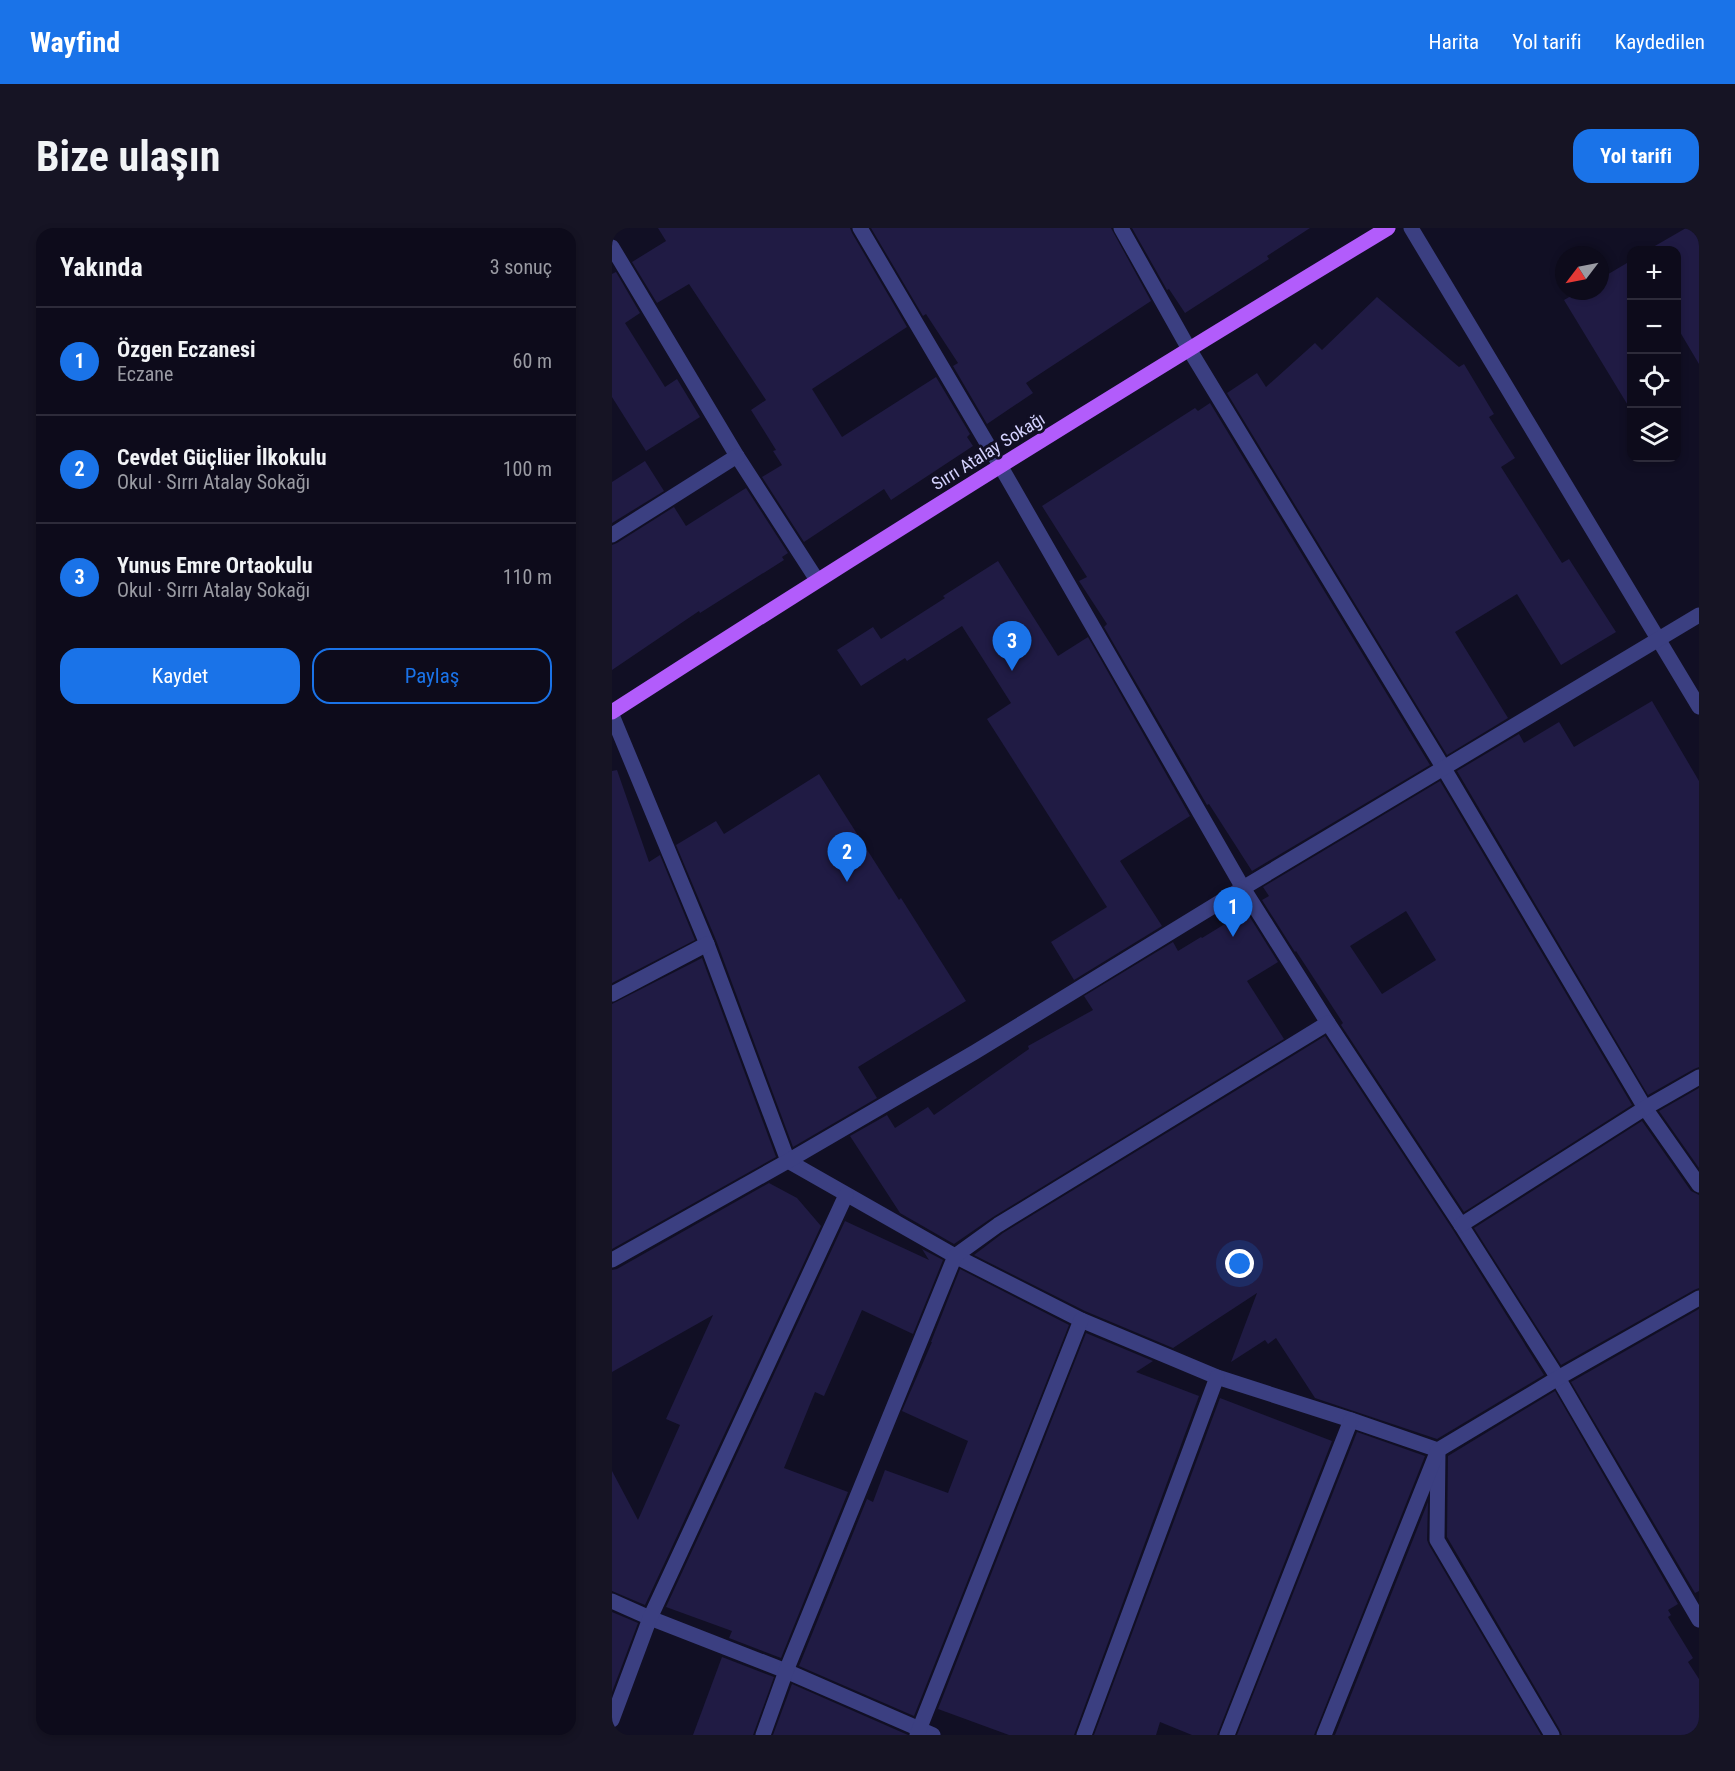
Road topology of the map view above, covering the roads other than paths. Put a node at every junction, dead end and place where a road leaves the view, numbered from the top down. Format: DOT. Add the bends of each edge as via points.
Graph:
graph roads {
  1 [pos="860,228"];
  2 [pos="1121,228"];
  3 [pos="1388,228"];
  4 [pos="1411,228"];
  5 [pos="612,248"];
  6 [pos="1189,349"];
  7 [pos="736,456"];
  8 [pos="1001,467"];
  9 [pos="612,535"];
  10 [pos="817,580"];
  11 [pos="1699,615"];
  12 [pos="1659,639"];
  13 [pos="1699,707"];
  14 [pos="612,713"];
  15 [pos="1443,767"];
  16 [pos="1243,888"];
  17 [pos="706,944"];
  18 [pos="612,994"];
  19 [pos="1328,1023"];
  20 [pos="1699,1077"];
  21 [pos="1645,1108"];
  22 [pos="789,1161"];
  23 [pos="1699,1185"];
  24 [pos="846,1195"];
  25 [pos="1461,1225"];
  26 [pos="955,1257"];
  27 [pos="612,1260"];
  28 [pos="1699,1298"];
  29 [pos="1081,1320"];
  30 [pos="1217,1377"];
  31 [pos="1558,1378"];
  32 [pos="1351,1420"];
  33 [pos="1438,1450"];
  34 [pos="612,1601"];
  35 [pos="650,1617"];
  36 [pos="1699,1620"];
  37 [pos="786,1671"];
  38 [pos="612,1720"];
  39 [pos="923,1733"];
  40 [pos="763,1735"];
  41 [pos="1084,1735"];
  42 [pos="1227,1735"];
  43 [pos="1324,1735"];
  44 [pos="1552,1735"];
  1 -- 8 [label="street"];
  2 -- 6 [label="street"];
  3 -- 6 [label="main road, Sırrı Atalay Sokağı"];
  4 -- 12 [label="street"];
  5 -- 7 [label="street"];
  6 -- 8 [label="main road, Sırrı Atalay Sokağı"];
  6 -- 15 [label="street"];
  7 -- 9 [label="street"];
  7 -- 10 [label="street"];
  8 -- 10 [label="main road, Sırrı Atalay Sokağı"];
  8 -- 16 [label="street"];
  10 -- 14 [label="main road, Sırrı Atalay Sokağı"];
  11 -- 12 [label="street"];
  12 -- 13 [label="street"];
  12 -- 15 [label="street"];
  14 -- 17 [label="street"];
  15 -- 16 [label="street"];
  15 -- 21 [label="street"];
  16 -- 19 [label="street"];
  16 -- 22 [label="street"];
  17 -- 18 [label="street"];
  17 -- 22 [label="street"];
  19 -- 25 [label="street"];
  19 -- 26 [label="street" via="998,1225"];
  20 -- 21 [label="street"];
  21 -- 23 [label="street"];
  21 -- 25 [label="street"];
  22 -- 24 [label="street"];
  22 -- 27 [label="street"];
  24 -- 26 [label="street"];
  24 -- 35 [label="street"];
  25 -- 31 [label="street"];
  26 -- 29 [label="street"];
  26 -- 37 [label="street"];
  28 -- 31 [label="street"];
  29 -- 30 [label="street"];
  29 -- 39 [label="street"];
  30 -- 32 [label="street"];
  30 -- 41 [label="street"];
  31 -- 33 [label="street"];
  31 -- 36 [label="street"];
  32 -- 33 [label="street"];
  32 -- 42 [label="street"];
  33 -- 43 [label="street"];
  33 -- 44 [label="street" via="1437,1540"];
  34 -- 35 [label="street"];
  35 -- 37 [label="street"];
  35 -- 38 [label="street"];
  37 -- 39 [label="street"];
  37 -- 40 [label="street"];
}
